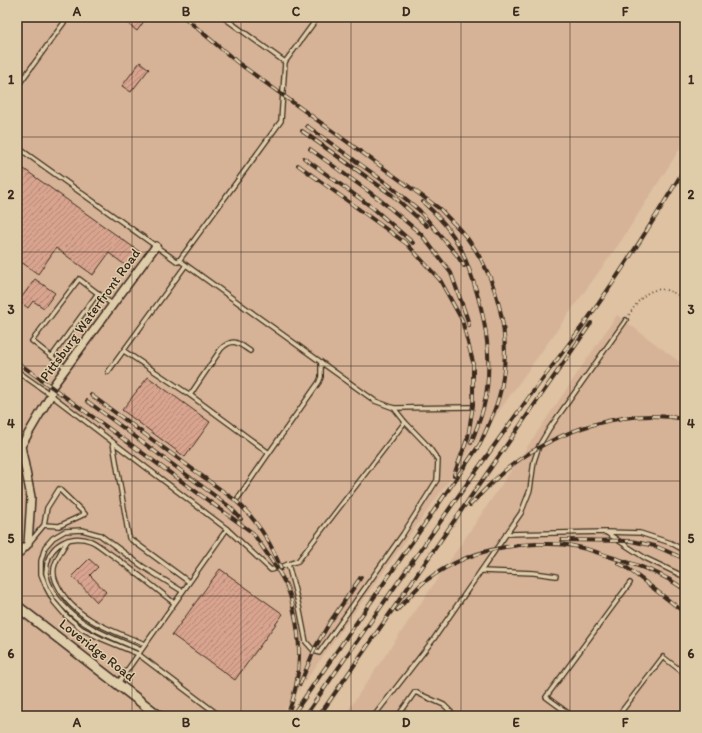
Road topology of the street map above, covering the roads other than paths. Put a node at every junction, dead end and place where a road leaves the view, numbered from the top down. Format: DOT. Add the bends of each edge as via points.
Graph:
graph roads {
  1 [pos="68,17"];
  2 [pos="318,17"];
  3 [pos="225,18"];
  4 [pos="285,62"];
  5 [pos="17,87"];
  6 [pos="17,147"];
  7 [pos="156,246"];
  8 [pos="179,260"];
  9 [pos="186,264"];
  10 [pos="98,293"];
  11 [pos="113,304"];
  12 [pos="626,320"];
  13 [pos="124,351"];
  14 [pos="250,351"];
  15 [pos="52,356"];
  16 [pos="321,362"];
  17 [pos="66,368"];
  18 [pos="17,372"];
  19 [pos="108,372"];
  20 [pos="51,395"];
  21 [pos="190,395"];
  22 [pos="471,407"];
  23 [pos="394,408"];
  24 [pos="405,422"];
  25 [pos="113,443"];
  26 [pos="270,453"];
  27 [pos="20,462"];
  28 [pos="238,498"];
  29 [pos="44,525"];
  30 [pos="227,529"];
  31 [pos="606,532"];
  32 [pos="506,534"];
  33 [pos="68,539"];
  34 [pos="28,544"];
  35 [pos="685,551"];
  36 [pos="17,555"];
  37 [pos="288,564"];
  38 [pos="481,571"];
  39 [pos="556,576"];
  40 [pos="685,577"];
  41 [pos="189,582"];
  42 [pos="630,583"];
  43 [pos="182,592"];
  44 [pos="174,603"];
  45 [pos="17,606"];
  46 [pos="145,644"];
  47 [pos="141,650"];
  48 [pos="138,654"];
  49 [pos="685,674"];
  50 [pos="117,683"];
  51 [pos="621,712"];
  52 [pos="159,716"];
  53 [pos="220,716"];
  54 [pos="374,716"];
  55 [pos="398,716"];
  56 [pos="455,716"];
  57 [pos="572,716"];
  58 [pos="618,716"];
  59 [pos="627,716"];
  1 -- 5 [label="lane"];
  2 -- 4 [label="lane"];
  3 -- 4 [label="lane"];
  4 -- 8 [label="lane" via="280,121"];
  6 -- 7 [label="lane"];
  7 -- 8 [label="lane" via="178,262"];
  7 -- 11 [label="street, Pittsburg Waterfront Road"];
  8 -- 9 [label="lane"];
  9 -- 13 [label="lane"];
  9 -- 16 [label="lane"];
  10 -- 11 [label="lane"];
  10 -- 15 [label="lane"];
  10 -- 15 [label="lane" via="79,279 32,341"];
  11 -- 17 [label="street, Pittsburg Waterfront Road"];
  12 -- 32 [label="lane" via="539,446 530,490 521,512"];
  13 -- 19 [label="lane"];
  13 -- 21 [label="lane"];
  14 -- 21 [label="lane" via="238,342 227,343"];
  15 -- 17 [label="lane"];
  16 -- 23 [label="lane" via="375,401"];
  16 -- 26 [label="lane" via="319,382"];
  17 -- 20 [label="street, Pittsburg Waterfront Road" via="52,387"];
  18 -- 20 [label="lane"];
  20 -- 25 [label="lane"];
  20 -- 27 [label="street, Pittsburg Waterfront Road" via="21,446"];
  21 -- 26 [label="lane"];
  22 -- 23 [label="lane"];
  23 -- 24 [label="lane"];
  24 -- 37 [label="lane" via="298,561"];
  24 -- 37 [label="lane" via="438,460 437,480 403,534 319,653 306,642"];
  25 -- 30 [label="lane"];
  25 -- 41 [label="lane" via="129,538"];
  26 -- 28 [label="lane"];
  27 -- 34 [label="street, Pittsburg Waterfront Road" via="31,497"];
  29 -- 29 [label="lane" via="47,508 59,490 85,514 59,526"];
  29 -- 34 [label="lane"];
  30 -- 37 [label="lane" via="271,570"];
  30 -- 41 [label="lane"];
  31 -- 32 [label="lane"];
  31 -- 35 [label="lane" via="640,534"];
  31 -- 40 [label="lane" via="644,558"];
  32 -- 38 [label="lane"];
  33 -- 44 [label="lane" via="79,538 92,542 129,567"];
  33 -- 46 [label="lane" via="54,568 55,580 63,596 76,611 92,621"];
  33 -- 47 [label="lane" via="60,543 48,561 46,572 55,596 63,606 92,628"];
  34 -- 36 [label="street"];
  38 -- 39 [label="lane"];
  38 -- 54 [label="lane" via="433,640"];
  41 -- 43 [label="lane"];
  42 -- 57 [label="lane" via="546,697"];
  43 -- 44 [label="lane"];
  43 -- 48 [label="lane" via="100,535 82,530 65,530 53,538 45,548 41,574 54,602 66,616 82,629"];
  44 -- 46 [label="lane"];
  45 -- 50 [label="street, Loveridge Road"];
  46 -- 47 [label="lane"];
  47 -- 48 [label="lane"];
  48 -- 50 [label="lane"];
  48 -- 53 [label="lane"];
  49 -- 51 [label="lane" via="663,658"];
  50 -- 52 [label="street, Loveridge Road"];
  51 -- 58 [label="lane"];
  51 -- 59 [label="lane"];
  55 -- 56 [label="lane" via="415,692 444,705"];
}
